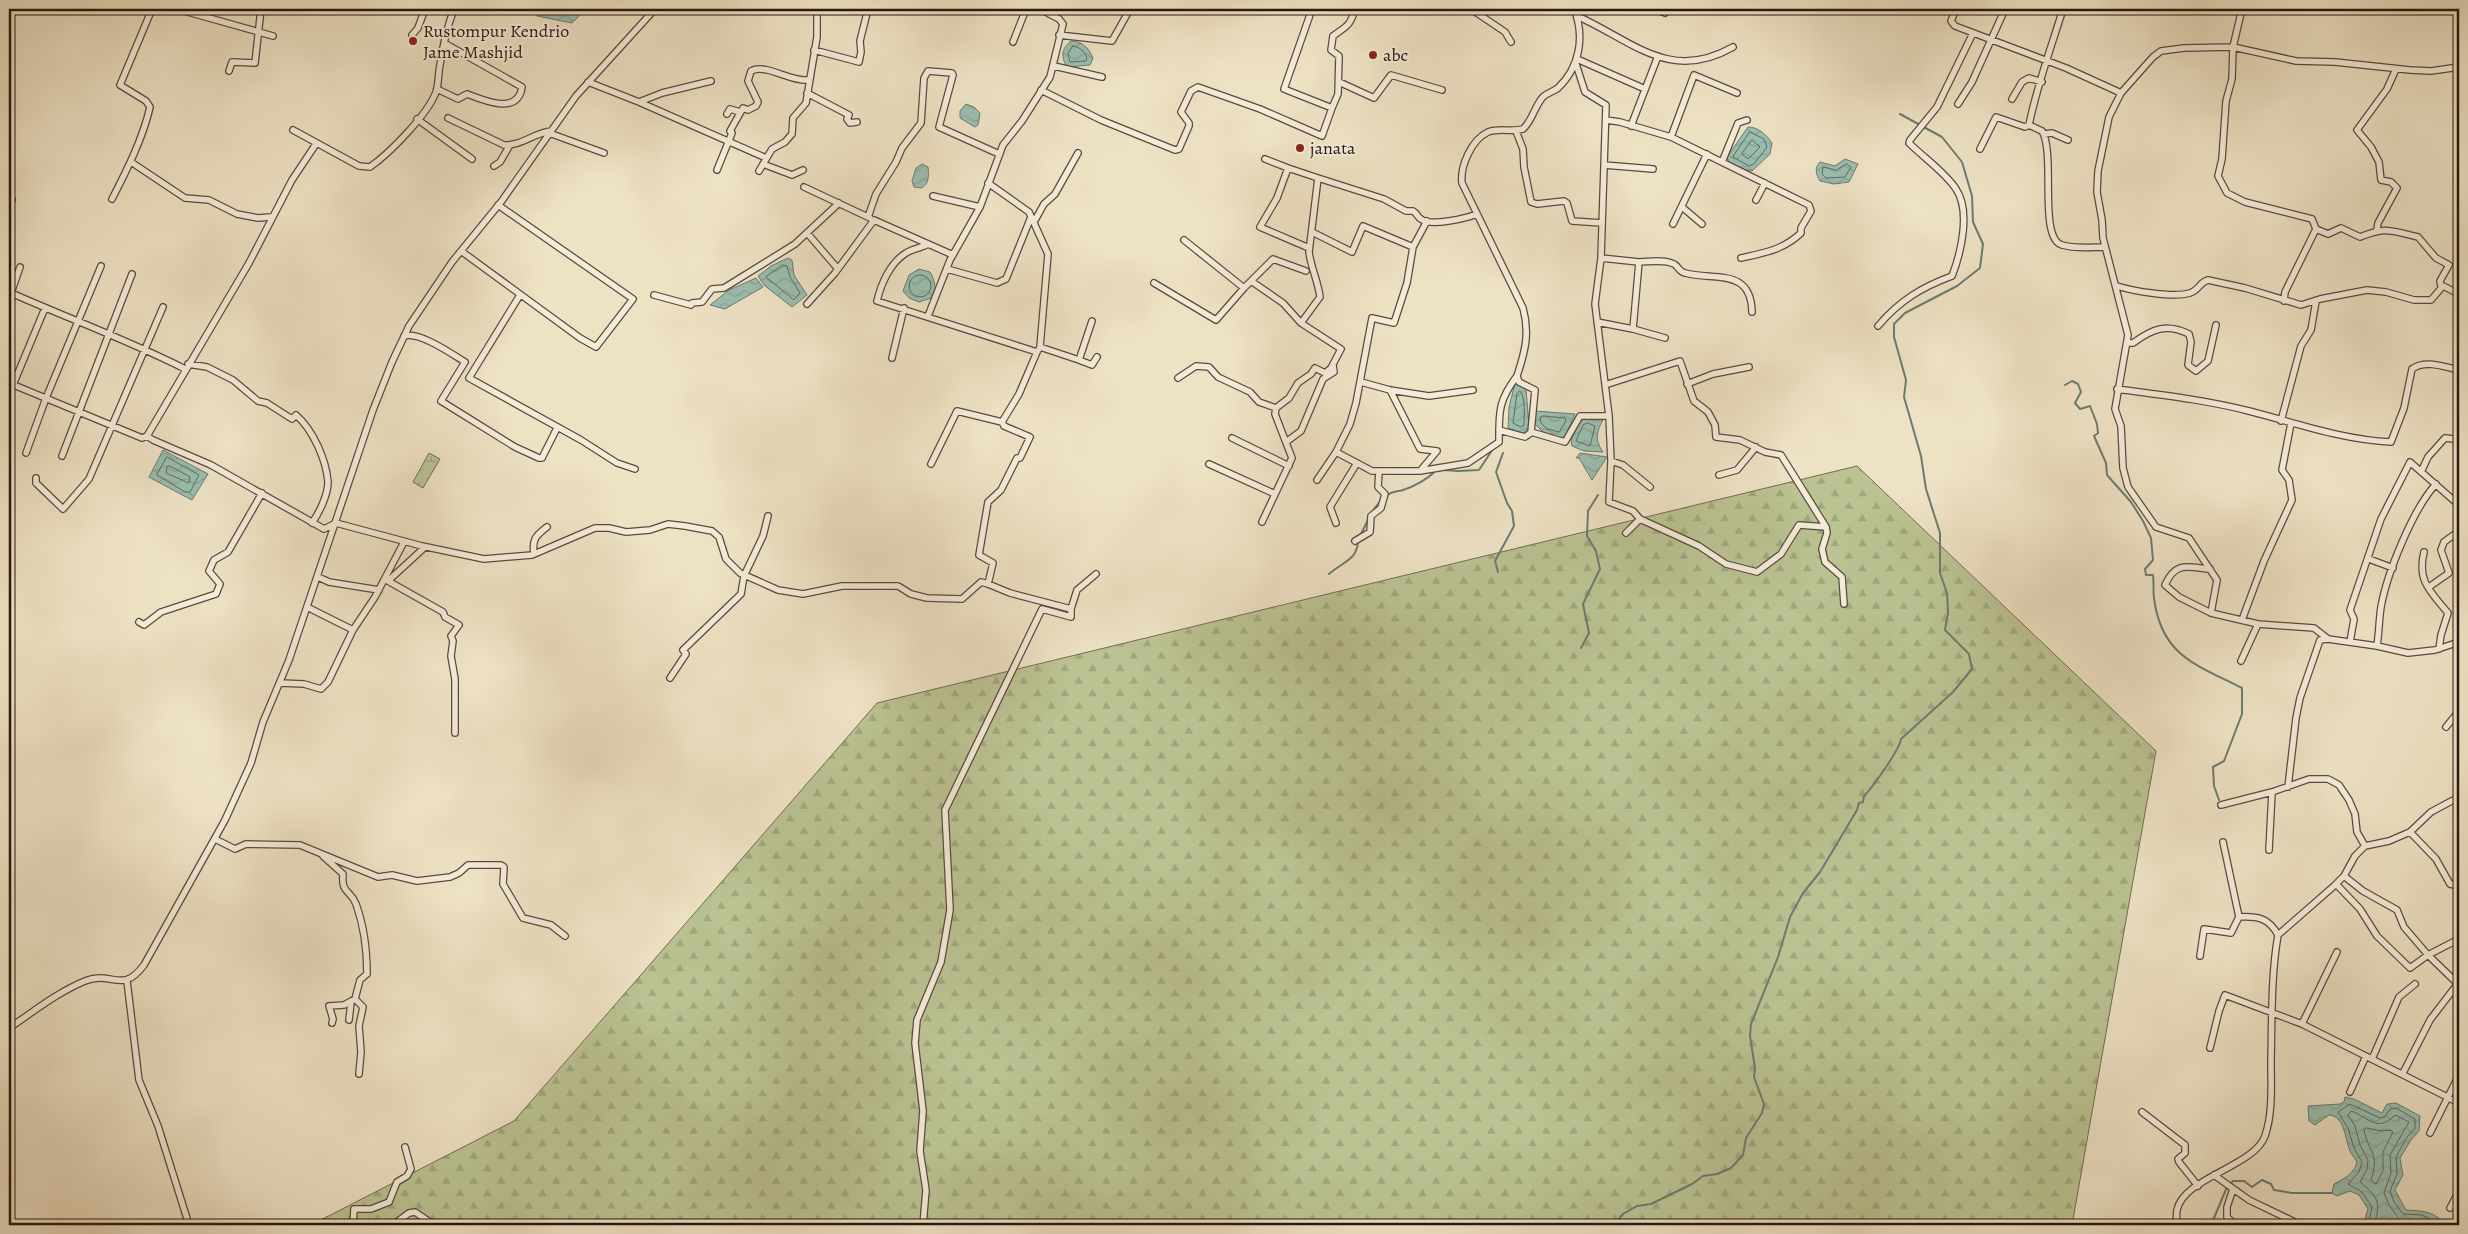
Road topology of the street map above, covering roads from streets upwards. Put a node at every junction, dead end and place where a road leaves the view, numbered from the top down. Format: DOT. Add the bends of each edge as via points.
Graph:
graph roads {
  1 [pos="152,9"];
  2 [pos="176,9"];
  3 [pos="261,9"];
  4 [pos="426,9"];
  5 [pos="454,9"];
  6 [pos="655,9"];
  7 [pos="817,9"];
  8 [pos="868,9"];
  9 [pos="1026,9"];
  10 [pos="1040,9"];
  11 [pos="1130,9"];
  12 [pos="1312,9"];
  13 [pos="1355,9"];
  14 [pos="1471,9"];
  15 [pos="1574,9"];
  16 [pos="1655,9"];
  17 [pos="1956,9"];
  18 [pos="2005,9"];
  19 [pos="2063,9"];
  20 [pos="2242,9"];
  21 [pos="1665,13"];
  22 [pos="1577,16"];
  23 [pos="259,32"];
  24 [pos="1973,33"];
  25 [pos="412,35"];
  26 [pos="1059,35"];
  27 [pos="273,36"];
  28 [pos="1992,40"];
  29 [pos="1013,42"];
  30 [pos="1511,42"];
  31 [pos="444,43"];
  32 [pos="1733,47"];
  33 [pos="2233,47"];
  34 [pos="814,50"];
  35 [pos="1658,56"];
  36 [pos="1577,62"];
  37 [pos="1698,62"];
  38 [pos="2045,62"];
  39 [pos="1054,66"];
  40 [pos="2459,67"];
  41 [pos="2396,69"];
  42 [pos="229,71"];
  43 [pos="1102,77"];
  44 [pos="1692,77"];
  45 [pos="808,80"];
  46 [pos="711,81"];
  47 [pos="588,82"];
  48 [pos="1339,82"];
  49 [pos="2042,82"];
  50 [pos="436,89"];
  51 [pos="1645,89"];
  52 [pos="1041,90"];
  53 [pos="1442,90"];
  54 [pos="807,93"];
  55 [pos="1737,93"];
  56 [pos="2121,93"];
  57 [pos="2012,99"];
  58 [pos="639,102"];
  59 [pos="1958,104"];
  60 [pos="1332,108"];
  61 [pos="740,112"];
  62 [pos="727,114"];
  63 [pos="448,118"];
  64 [pos="417,119"];
  65 [pos="1606,120"];
  66 [pos="1747,120"];
  67 [pos="857,122"];
  68 [pos="2029,125"];
  69 [pos="1631,126"];
  70 [pos="293,130"];
  71 [pos="1516,131"];
  72 [pos="550,132"];
  73 [pos="2044,134"];
  74 [pos="1671,137"];
  75 [pos="729,140"];
  76 [pos="2068,140"];
  77 [pos="316,144"];
  78 [pos="510,145"];
  79 [pos="1980,149"];
  80 [pos="604,153"];
  81 [pos="1078,153"];
  82 [pos="999,154"];
  83 [pos="1707,154"];
  84 [pos="472,159"];
  85 [pos="1265,159"];
  86 [pos="764,161"];
  87 [pos="130,162"];
  88 [pos="1722,162"];
  89 [pos="1604,165"];
  90 [pos="494,166"];
  91 [pos="1288,168"];
  92 [pos="1653,169"];
  93 [pos="716,170"];
  94 [pos="803,170"];
  95 [pos="759,172"];
  96 [pos="1318,178"];
  97 [pos="988,182"];
  98 [pos="1765,183"];
  99 [pos="804,187"];
  100 [pos="934,196"];
  101 [pos="112,199"];
  102 [pos="12,200"];
  103 [pos="1756,200"];
  104 [pos="839,203"];
  105 [pos="498,205"];
  106 [pos="9,207"];
  107 [pos="980,207"];
  108 [pos="1682,207"];
  109 [pos="1477,214"];
  110 [pos="271,217"];
  111 [pos="868,217"];
  112 [pos="874,220"];
  113 [pos="1032,220"];
  114 [pos="1427,221"];
  115 [pos="1602,223"];
  116 [pos="1672,224"];
  117 [pos="1702,224"];
  118 [pos="2316,229"];
  119 [pos="2377,230"];
  120 [pos="1312,232"];
  121 [pos="808,234"];
  122 [pos="1184,240"];
  123 [pos="928,244"];
  124 [pos="1413,247"];
  125 [pos="1309,248"];
  126 [pos="2105,248"];
  127 [pos="461,251"];
  128 [pos="953,255"];
  129 [pos="1601,258"];
  130 [pos="1741,258"];
  131 [pos="1639,262"];
  132 [pos="101,266"];
  133 [pos="20,267"];
  134 [pos="838,269"];
  135 [pos="947,269"];
  136 [pos="1306,272"];
  137 [pos="132,274"];
  138 [pos="1251,281"];
  139 [pos="1154,282"];
  140 [pos="2116,286"];
  141 [pos="2440,286"];
  142 [pos="1244,288"];
  143 [pos="2459,294"];
  144 [pos="10,295"];
  145 [pos="520,295"];
  146 [pos="654,295"];
  147 [pos="2284,301"];
  148 [pos="2316,301"];
  149 [pos="807,304"];
  150 [pos="163,307"];
  151 [pos="45,308"];
  152 [pos="904,308"];
  153 [pos="1752,312"];
  154 [pos="928,316"];
  155 [pos="1092,321"];
  156 [pos="1597,322"];
  157 [pos="78,323"];
  158 [pos="1301,323"];
  159 [pos="2216,325"];
  160 [pos="1878,326"];
  161 [pos="1632,329"];
  162 [pos="110,335"];
  163 [pos="404,336"];
  164 [pos="1665,338"];
  165 [pos="2128,343"];
  166 [pos="144,348"];
  167 [pos="1039,349"];
  168 [pos="1097,357"];
  169 [pos="892,358"];
  170 [pos="1079,360"];
  171 [pos="1333,365"];
  172 [pos="187,366"];
  173 [pos="1748,367"];
  174 [pos="2459,370"];
  175 [pos="1517,376"];
  176 [pos="1178,378"];
  177 [pos="1361,382"];
  178 [pos="11,384"];
  179 [pos="1687,384"];
  180 [pos="1605,385"];
  181 [pos="2117,389"];
  182 [pos="1390,390"];
  183 [pos="1473,390"];
  184 [pos="46,398"];
  185 [pos="1276,408"];
  186 [pos="80,412"];
  187 [pos="1609,416"];
  188 [pos="2281,421"];
  189 [pos="1002,422"];
  190 [pos="2291,423"];
  191 [pos="112,425"];
  192 [pos="557,428"];
  193 [pos="1499,430"];
  194 [pos="1532,432"];
  195 [pos="147,436"];
  196 [pos="1232,438"];
  197 [pos="1286,442"];
  198 [pos="2459,444"];
  199 [pos="1756,448"];
  200 [pos="1336,452"];
  201 [pos="26,453"];
  202 [pos="62,456"];
  203 [pos="1611,461"];
  204 [pos="1357,463"];
  205 [pos="931,464"];
  206 [pos="1209,464"];
  207 [pos="1288,466"];
  208 [pos="635,469"];
  209 [pos="1379,471"];
  210 [pos="1420,471"];
  211 [pos="2421,472"];
  212 [pos="1719,475"];
  213 [pos="36,478"];
  214 [pos="1318,480"];
  215 [pos="2436,484"];
  216 [pos="1650,487"];
  217 [pos="262,493"];
  218 [pos="1275,494"];
  219 [pos="2459,505"];
  220 [pos="768,516"];
  221 [pos="1640,519"];
  222 [pos="1262,522"];
  223 [pos="312,523"];
  224 [pos="336,523"];
  225 [pos="1336,523"];
  226 [pos="546,527"];
  227 [pos="1826,527"];
  228 [pos="2459,531"];
  229 [pos="1626,533"];
  230 [pos="1355,541"];
  231 [pos="404,542"];
  232 [pos="425,547"];
  233 [pos="2424,552"];
  234 [pos="534,554"];
  235 [pos="2369,559"];
  236 [pos="2393,568"];
  237 [pos="2210,569"];
  238 [pos="1096,574"];
  239 [pos="744,576"];
  240 [pos="318,577"];
  241 [pos="386,581"];
  242 [pos="988,584"];
  243 [pos="2429,588"];
  244 [pos="379,590"];
  245 [pos="1844,604"];
  246 [pos="307,607"];
  247 [pos="1071,610"];
  248 [pos="2211,613"];
  249 [pos="2242,620"];
  250 [pos="139,622"];
  251 [pos="2258,624"];
  252 [pos="353,630"];
  253 [pos="2328,639"];
  254 [pos="2350,642"];
  255 [pos="2459,642"];
  256 [pos="2377,646"];
  257 [pos="2439,648"];
  258 [pos="2242,661"];
  259 [pos="670,678"];
  260 [pos="280,683"];
  261 [pos="2459,711"];
  262 [pos="2446,727"];
  263 [pos="455,733"];
  264 [pos="2288,787"];
  265 [pos="2272,792"];
  266 [pos="2459,797"];
  267 [pos="2221,805"];
  268 [pos="2410,832"];
  269 [pos="214,839"];
  270 [pos="2222,842"];
  271 [pos="2365,846"];
  272 [pos="2269,850"];
  273 [pos="319,854"];
  274 [pos="351,867"];
  275 [pos="343,874"];
  276 [pos="2344,876"];
  277 [pos="2336,884"];
  278 [pos="2459,886"];
  279 [pos="2239,917"];
  280 [pos="2278,935"];
  281 [pos="565,936"];
  282 [pos="2459,939"];
  283 [pos="2337,952"];
  284 [pos="2428,955"];
  285 [pos="2200,956"];
  286 [pos="127,981"];
  287 [pos="2459,983"];
  288 [pos="2415,984"];
  289 [pos="352,1001"];
  290 [pos="2273,1014"];
  291 [pos="350,1020"];
  292 [pos="332,1023"];
  293 [pos="2302,1024"];
  294 [pos="9,1028"];
  295 [pos="2210,1048"];
  296 [pos="2369,1057"];
  297 [pos="2402,1073"];
  298 [pos="359,1074"];
  299 [pos="2459,1075"];
  300 [pos="2350,1092"];
  301 [pos="2448,1098"];
  302 [pos="2459,1103"];
  303 [pos="2142,1112"];
  304 [pos="2430,1133"];
  305 [pos="405,1147"];
  306 [pos="2214,1175"];
  307 [pos="2198,1186"];
  308 [pos="2230,1187"];
  309 [pos="2459,1191"];
  310 [pos="2450,1208"];
  311 [pos="189,1225"];
  312 [pos="353,1225"];
  313 [pos="392,1225"];
  314 [pos="434,1225"];
  315 [pos="922,1225"];
  316 [pos="2176,1225"];
  317 [pos="2235,1225"];
  318 [pos="2301,1225"];
  1 -- 87 [label="street" via="120,85 150,107"];
  2 -- 23 [label="street"];
  3 -- 23 [label="street"];
  4 -- 25 [label="street"];
  5 -- 31 [label="street"];
  6 -- 47 [label="street"];
  7 -- 34 [label="street"];
  8 -- 34 [label="street" via="860,41 859,62"];
  9 -- 29 [label="street"];
  10 -- 26 [label="street" via="1062,21"];
  11 -- 26 [label="street" via="1112,41"];
  12 -- 60 [label="street" via="1284,88"];
  13 -- 48 [label="street" via="1352,21 1333,36 1331,50 1339,56"];
  14 -- 30 [label="street" via="1505,32"];
  15 -- 22 [label="street"];
  16 -- 21 [label="street"];
  17 -- 24 [label="street" via="1951,21"];
  18 -- 28 [label="street"];
  19 -- 38 [label="street"];
  20 -- 33 [label="street"];
  22 -- 35 [label="street"];
  22 -- 36 [label="street" via="1580,52"];
  23 -- 27 [label="street"];
  23 -- 42 [label="street" via="255,63 232,62"];
  24 -- 28 [label="street"];
  24 -- 160 [label="street" via="1937,107 1910,140 1956,190 1963,206 1961,254 1952,276 1905,299"];
  26 -- 39 [label="street"];
  28 -- 38 [label="street"];
  28 -- 59 [label="street"];
  31 -- 50 [label="street"];
  31 -- 50 [label="street" via="522,86 519,98 514,102 499,104 467,94 458,99"];
  32 -- 37 [label="street"];
  33 -- 41 [label="street" via="2296,61"];
  33 -- 56 [label="street" via="2161,51"];
  33 -- 118 [label="street" via="2232,79 2226,101 2218,176 2227,193 2245,202 2312,219"];
  34 -- 45 [label="street"];
  35 -- 37 [label="street" via="1676,62"];
  35 -- 51 [label="street"];
  36 -- 51 [label="street"];
  36 -- 65 [label="street" via="1585,92 1606,105"];
  36 -- 71 [label="street" via="1558,88 1544,96 1528,124"];
  37 -- 44 [label="street"];
  38 -- 49 [label="street"];
  38 -- 56 [label="street"];
  39 -- 43 [label="street"];
  39 -- 52 [label="street"];
  40 -- 41 [label="street" via="2431,71"];
  41 -- 119 [label="street" via="2387,89 2357,130 2375,153 2381,180 2397,188"];
  44 -- 55 [label="street" via="1696,75"];
  44 -- 74 [label="street"];
  45 -- 54 [label="street"];
  45 -- 61 [label="street" via="796,80 756,68 748,78 758,102 756,106 748,110 743,108"];
  46 -- 58 [label="street" via="662,92"];
  47 -- 58 [label="street"];
  47 -- 72 [label="street"];
  48 -- 53 [label="street" via="1374,98 1391,75"];
  48 -- 60 [label="street"];
  49 -- 57 [label="street" via="2029,78 2022,82"];
  49 -- 68 [label="street"];
  50 -- 64 [label="street" via="430,105"];
  51 -- 69 [label="street"];
  52 -- 60 [label="street" via="1110,124 1178,150 1189,126 1181,112 1190,92 1198,86 1260,109 1319,137"];
  52 -- 82 [label="street"];
  54 -- 67 [label="street" via="849,115 850,123"];
  54 -- 86 [label="street" via="806,103 793,118 792,134 772,149"];
  56 -- 126 [label="street" via="2109,117 2098,171 2097,192"];
  58 -- 75 [label="street"];
  61 -- 62 [label="street" via="730,109"];
  61 -- 75 [label="street"];
  63 -- 78 [label="street"];
  64 -- 77 [label="street" via="403,138 370,167 359,166"];
  64 -- 84 [label="street"];
  65 -- 69 [label="street"];
  65 -- 89 [label="street"];
  66 -- 88 [label="street" via="1738,123"];
  68 -- 73 [label="street"];
  68 -- 79 [label="street" via="2025,127 1996,117"];
  69 -- 74 [label="street"];
  70 -- 77 [label="street"];
  71 -- 109 [label="street" via="1489,132 1481,137 1462,167 1462,184"];
  71 -- 115 [label="street" via="1523,149 1531,202 1564,201 1572,221"];
  72 -- 78 [label="street"];
  72 -- 80 [label="street"];
  72 -- 105 [label="street"];
  73 -- 76 [label="street" via="2052,133"];
  73 -- 126 [label="street" via="2050,176 2048,216 2054,240 2061,245"];
  74 -- 83 [label="street"];
  75 -- 86 [label="street"];
  75 -- 93 [label="street"];
  77 -- 110 [label="street"];
  78 -- 90 [label="street"];
  81 -- 113 [label="street" via="1055,194"];
  82 -- 97 [label="street"];
  82 -- 111 [label="street" via="939,126 953,76 952,73 928,72 924,78 921,123 902,148 876,194"];
  83 -- 88 [label="street"];
  83 -- 108 [label="street"];
  85 -- 91 [label="street"];
  86 -- 94 [label="street" via="792,175"];
  86 -- 95 [label="street"];
  87 -- 101 [label="street"];
  87 -- 110 [label="street" via="185,198 209,200 237,214"];
  88 -- 98 [label="street"];
  89 -- 92 [label="street"];
  89 -- 115 [label="street"];
  91 -- 96 [label="street"];
  91 -- 125 [label="street" via="1277,198 1260,226"];
  96 -- 114 [label="street" via="1384,199"];
  96 -- 120 [label="street"];
  97 -- 107 [label="street"];
  97 -- 113 [label="street" via="1029,212"];
  98 -- 103 [label="street"];
  98 -- 130 [label="street" via="1808,205 1811,211 1800,228 1801,232 1790,244"];
  99 -- 104 [label="street"];
  100 -- 107 [label="street"];
  102 -- 106 [label="street"];
  104 -- 111 [label="street"];
  104 -- 121 [label="street"];
  105 -- 127 [label="street"];
  105 -- 145 [label="street" via="633,299 596,347"];
  107 -- 128 [label="street"];
  108 -- 116 [label="street"];
  108 -- 117 [label="street"];
  109 -- 114 [label="street" via="1456,221"];
  109 -- 175 [label="street" via="1523,308 1527,323 1528,338"];
  110 -- 172 [label="street" via="249,263"];
  111 -- 112 [label="street"];
  112 -- 123 [label="street"];
  112 -- 134 [label="street"];
  113 -- 135 [label="street" via="1006,279 997,283"];
  113 -- 167 [label="street" via="1048,254"];
  114 -- 124 [label="street"];
  115 -- 129 [label="street"];
  118 -- 119 [label="street" via="2328,234 2341,228 2360,237"];
  118 -- 147 [label="street" via="2285,292"];
  119 -- 141 [label="street" via="2418,237 2436,258 2449,265"];
  120 -- 124 [label="street" via="1352,252 1363,226"];
  120 -- 125 [label="street"];
  121 -- 134 [label="street"];
  121 -- 146 [label="street" via="724,288 712,289 702,302 691,305"];
  122 -- 142 [label="street"];
  123 -- 128 [label="street"];
  123 -- 152 [label="street" via="904,254 892,265 881,285 877,301"];
  124 -- 177 [label="street" via="1407,283 1394,323 1372,318"];
  125 -- 158 [label="street" via="1310,264 1320,297"];
  126 -- 140 [label="street"];
  127 -- 145 [label="street"];
  127 -- 163 [label="street" via="429,294"];
  128 -- 135 [label="street"];
  129 -- 131 [label="street"];
  129 -- 156 [label="street" via="1595,304"];
  131 -- 153 [label="street" via="1664,262 1673,264 1683,273 1731,278 1752,298"];
  131 -- 161 [label="street"];
  132 -- 157 [label="street"];
  133 -- 144 [label="street"];
  134 -- 149 [label="street"];
  135 -- 154 [label="street"];
  136 -- 138 [label="street" via="1273,260"];
  137 -- 162 [label="street"];
  138 -- 142 [label="street"];
  138 -- 158 [label="street" via="1283,303"];
  139 -- 142 [label="street" via="1216,320"];
  140 -- 147 [label="street" via="2138,292 2180,294 2193,292 2208,280"];
  140 -- 165 [label="street" via="2127,326"];
  141 -- 143 [label="street"];
  141 -- 148 [label="street" via="2431,300 2414,300 2367,290"];
  144 -- 151 [label="street"];
  145 -- 192 [label="street" via="469,378"];
  147 -- 148 [label="street" via="2300,305"];
  148 -- 188 [label="street" via="2311,330 2301,346"];
  150 -- 166 [label="street"];
  151 -- 157 [label="street"];
  151 -- 178 [label="street"];
  152 -- 154 [label="street"];
  152 -- 169 [label="street"];
  154 -- 167 [label="street"];
  155 -- 170 [label="street"];
  156 -- 161 [label="street"];
  156 -- 180 [label="street"];
  157 -- 162 [label="street"];
  157 -- 184 [label="street"];
  158 -- 171 [label="street" via="1341,349"];
  159 -- 165 [label="street" via="2208,361 2196,371 2188,365 2189,334 2174,327 2153,330"];
  161 -- 164 [label="street"];
  162 -- 166 [label="street"];
  162 -- 186 [label="street"];
  163 -- 192 [label="street" via="424,340 465,362 441,401 515,447 542,458"];
  163 -- 224 [label="street" via="373,410"];
  165 -- 181 [label="street"];
  166 -- 172 [label="street"];
  166 -- 191 [label="street"];
  167 -- 170 [label="street"];
  167 -- 189 [label="street" via="1019,394"];
  168 -- 170 [label="street" via="1092,365"];
  171 -- 185 [label="street" via="1325,372 1315,368"];
  171 -- 197 [label="street" via="1334,372 1323,379 1301,431"];
  172 -- 195 [label="street"];
  172 -- 223 [label="street" via="207,367 233,380 258,401 292,418 296,415 311,432 328,484"];
  173 -- 179 [label="street" via="1713,374"];
  174 -- 190 [label="street" via="2435,364 2415,366 2391,442 2318,431"];
  175 -- 193 [label="street" via="1504,394"];
  175 -- 194 [label="street" via="1519,382 1535,390"];
  176 -- 185 [label="street" via="1196,366 1210,367 1218,377 1250,392 1259,402"];
  177 -- 182 [label="street"];
  177 -- 200 [label="street" via="1350,424"];
  178 -- 184 [label="street"];
  179 -- 180 [label="street" via="1680,361"];
  179 -- 199 [label="street" via="1694,401 1708,412 1715,424 1716,436 1740,440"];
  180 -- 187 [label="street"];
  181 -- 188 [label="street" via="2202,401"];
  181 -- 237 [label="street" via="2115,409 2121,426 2123,468 2128,486 2156,527 2189,538"];
  182 -- 183 [label="street" via="1429,396"];
  182 -- 210 [label="street" via="1420,449 1437,452"];
  184 -- 186 [label="street"];
  184 -- 201 [label="street"];
  185 -- 197 [label="street" via="1275,414"];
  186 -- 191 [label="street"];
  186 -- 202 [label="street"];
  187 -- 194 [label="street" via="1580,416 1565,442"];
  187 -- 203 [label="street"];
  188 -- 190 [label="street"];
  189 -- 205 [label="street" via="957,412"];
  189 -- 242 [label="street" via="1004,426 1030,437 1002,490 988,502 979,555 993,563"];
  190 -- 249 [label="street" via="2282,470 2289,480 2292,500"];
  191 -- 195 [label="street" via="142,438"];
  191 -- 213 [label="street" via="89,479 63,509 36,483"];
  192 -- 208 [label="street" via="617,463"];
  193 -- 194 [label="street" via="1525,437"];
  193 -- 210 [label="street" via="1499,442 1468,462"];
  195 -- 217 [label="street"];
  196 -- 207 [label="street"];
  197 -- 207 [label="street" via="1292,458"];
  198 -- 211 [label="street" via="2454,439 2445,438 2428,457"];
  199 -- 212 [label="street" via="1737,470"];
  199 -- 227 [label="street" via="1781,455"];
  200 -- 204 [label="street"];
  200 -- 214 [label="street"];
  203 -- 216 [label="street" via="1623,465"];
  203 -- 221 [label="street" via="1609,502 1633,511"];
  204 -- 209 [label="street"];
  204 -- 225 [label="street" via="1330,507"];
  206 -- 218 [label="street"];
  207 -- 218 [label="street"];
  209 -- 210 [label="street"];
  209 -- 230 [label="street" via="1378,487 1385,494 1381,508 1371,516 1370,532"];
  211 -- 215 [label="street"];
  211 -- 235 [label="street" via="2410,462 2381,519"];
  215 -- 219 [label="street"];
  215 -- 236 [label="street" via="2408,526"];
  217 -- 223 [label="street"];
  217 -- 250 [label="street" via="228,552 214,560 209,571 220,584 216,594 161,612 144,626"];
  218 -- 222 [label="street"];
  220 -- 239 [label="street" via="763,536"];
  221 -- 227 [label="street" via="1699,546 1726,564 1757,572 1781,554 1799,525"];
  221 -- 229 [label="street"];
  223 -- 224 [label="street" via="324,529"];
  224 -- 231 [label="street"];
  224 -- 240 [label="street"];
  226 -- 234 [label="street" via="533,541"];
  227 -- 245 [label="street" via="1823,556 1830,569 1842,577"];
  228 -- 243 [label="street" via="2444,542 2441,550 2449,573"];
  231 -- 232 [label="street"];
  231 -- 241 [label="street"];
  232 -- 234 [label="street" via="484,559"];
  232 -- 241 [label="street"];
  233 -- 243 [label="street" via="2420,567"];
  234 -- 239 [label="street" via="595,528 637,532 668,524 712,531 719,537 726,559"];
  235 -- 236 [label="street"];
  235 -- 254 [label="street" via="2350,610 2354,619"];
  236 -- 256 [label="street" via="2381,606"];
  237 -- 248 [label="street" via="2216,580"];
  237 -- 248 [label="street" via="2179,567 2170,573 2165,585"];
  238 -- 247 [label="street" via="1078,590"];
  239 -- 242 [label="street" via="778,590 803,594 842,586 898,586 927,598 962,599 981,582"];
  239 -- 259 [label="street" via="738,598 683,650 686,654 683,661"];
  240 -- 244 [label="street" via="329,582"];
  240 -- 246 [label="street"];
  241 -- 244 [label="street"];
  241 -- 263 [label="street" via="443,612 445,617 459,625 451,636"];
  242 -- 247 [label="street"];
  243 -- 257 [label="street" via="2448,613"];
  244 -- 252 [label="street"];
  246 -- 252 [label="street"];
  246 -- 260 [label="street"];
  247 -- 315 [label="street" via="1071,617 1042,609 945,810 949,851 948,926 942,962 917,1020 915,1042 923,1111 920,1151 926,1190"];
  248 -- 249 [label="street"];
  249 -- 251 [label="street"];
  251 -- 253 [label="street" via="2314,628"];
  251 -- 258 [label="street"];
  252 -- 260 [label="street" via="328,682 321,689"];
  253 -- 254 [label="street"];
  253 -- 264 [label="street" via="2320,640 2300,698"];
  254 -- 256 [label="street"];
  255 -- 257 [label="street"];
  256 -- 257 [label="street" via="2408,653"];
  260 -- 269 [label="street" via="250,763"];
  261 -- 262 [label="street"];
  264 -- 265 [label="street"];
  264 -- 271 [label="street" via="2318,778 2338,785 2349,800 2357,832"];
  265 -- 267 [label="street"];
  265 -- 272 [label="street"];
  266 -- 268 [label="street" via="2431,812"];
  268 -- 271 [label="street"];
  268 -- 278 [label="street" via="2436,859 2450,884"];
  269 -- 273 [label="street" via="233,849 246,844 289,844 300,845"];
  269 -- 286 [label="street" via="144,965 136,977"];
  270 -- 279 [label="street"];
  271 -- 276 [label="street"];
  273 -- 274 [label="street" via="341,860"];
  273 -- 275 [label="street"];
  274 -- 275 [label="street"];
  274 -- 281 [label="street" via="378,877 392,874 416,881 450,877 468,865 501,864 504,867 503,884 523,918 551,925"];
  275 -- 289 [label="street" via="344,890 356,903 367,961 367,974 360,980"];
  276 -- 277 [label="street"];
  276 -- 284 [label="street" via="2397,910 2404,927"];
  277 -- 280 [label="street"];
  277 -- 284 [label="street" via="2360,909 2377,936 2410,968"];
  279 -- 280 [label="street" via="2256,916 2266,920"];
  279 -- 285 [label="street" via="2231,933 2204,930"];
  280 -- 290 [label="street"];
  282 -- 284 [label="street"];
  283 -- 293 [label="street"];
  284 -- 287 [label="street"];
  286 -- 294 [label="street" via="86,980"];
  286 -- 311 [label="street" via="137,1072 158,1126"];
  287 -- 297 [label="street" via="2430,1020"];
  288 -- 296 [label="street" via="2399,997"];
  289 -- 291 [label="street"];
  289 -- 292 [label="street" via="329,1006"];
  289 -- 298 [label="street" via="363,1007 359,1026"];
  290 -- 293 [label="street"];
  290 -- 295 [label="street" via="2226,995"];
  290 -- 306 [label="street" via="2271,1099 2265,1135 2259,1147 2249,1155"];
  293 -- 296 [label="street"];
  296 -- 297 [label="street"];
  296 -- 300 [label="street"];
  297 -- 301 [label="street"];
  299 -- 301 [label="street"];
  301 -- 302 [label="street"];
  301 -- 304 [label="street"];
  303 -- 307 [label="street" via="2185,1145 2185,1153 2178,1159"];
  305 -- 312 [label="street" via="410,1164 407,1176 397,1182 389,1202 371,1209 354,1209"];
  306 -- 307 [label="street"];
  306 -- 308 [label="street"];
  307 -- 316 [label="street" via="2177,1210"];
  308 -- 317 [label="street" via="2227,1217"];
  308 -- 318 [label="street" via="2273,1213"];
  309 -- 310 [label="street"];
  313 -- 314 [label="street" via="415,1212"];
}
